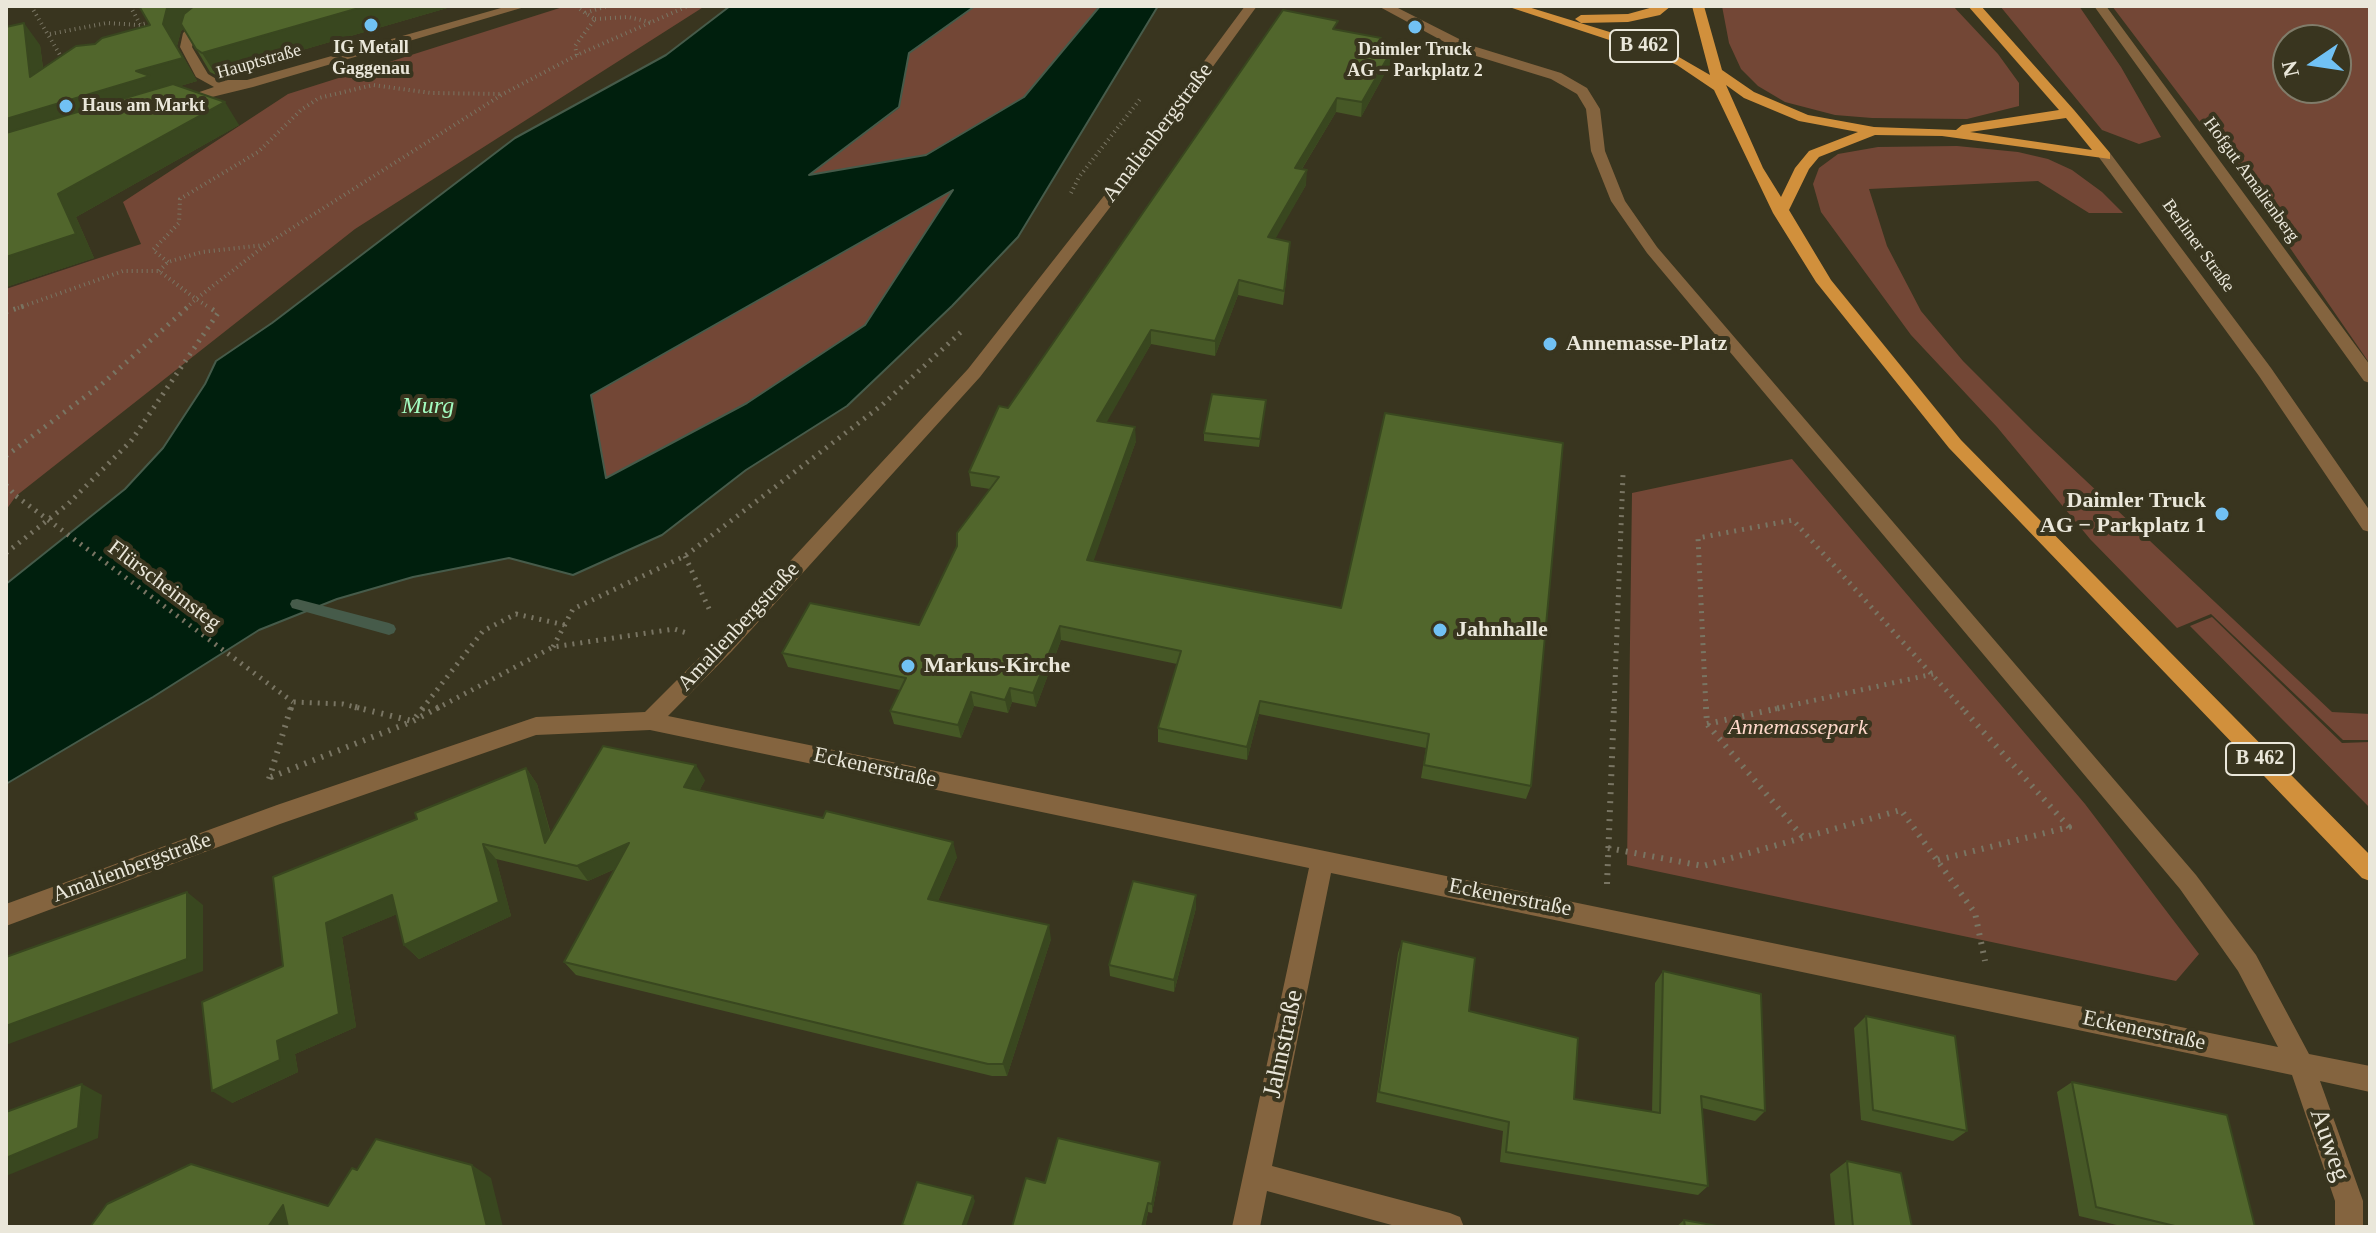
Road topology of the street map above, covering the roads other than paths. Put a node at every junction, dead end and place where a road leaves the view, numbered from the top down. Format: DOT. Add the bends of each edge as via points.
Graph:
graph roads {
  1 [pos="252,6"];
  2 [pos="522,6"];
  3 [pos="1251,6"];
  4 [pos="1384,6"];
  5 [pos="1512,6"];
  6 [pos="1665,6"];
  7 [pos="1698,6"];
  8 [pos="1974,6"];
  9 [pos="2100,6"];
  10 [pos="1561,19"];
  11 [pos="1714,71"];
  12 [pos="230,86"];
  13 [pos="1720,88"];
  14 [pos="176,105"];
  15 [pos="2069,113"];
  16 [pos="1874,131"];
  17 [pos="1942,132"];
  18 [pos="2105,156"];
  19 [pos="1780,213"];
  20 [pos="2370,377"];
  21 [pos="2370,525"];
  22 [pos="650,721"];
  23 [pos="1322,860"];
  24 [pos="2370,871"];
  25 [pos="6,915"];
  26 [pos="2301,1064"];
  27 [pos="2370,1079"];
  28 [pos="1257,1175"];
  29 [pos="1246,1227"];
  30 [pos="1450,1227"];
  31 [pos="2349,1227"];
  1 -- 12 [label="street" via="202,23 189,33 186,47 203,77"];
  2 -- 12 [label="street, Hauptstraße"];
  3 -- 22 [label="street, Amalienbergstraße" via="974,373"];
  4 -- 26 [label="street, Auweg" via="1468,49 1556,76 1582,91 1593,109 1598,151 1618,201 1652,250 2188,882 2247,963"];
  5 -- 10 [label="main road, B 462"];
  6 -- 10 [label="main road, B 462" via="1628,18"];
  7 -- 11 [label="main road, B 462"];
  8 -- 15 [label="main road, Berliner Straße"];
  9 -- 20 [label="street, Hofgut Amalienberg"];
  10 -- 13 [label="main road, B 462" via="1660,52"];
  11 -- 13 [label="main road, B 462"];
  11 -- 16 [label="main road" via="1772,107"];
  12 -- 14 [label="street, Hauptstraße"];
  13 -- 19 [label="main road, B 462"];
  15 -- 17 [label="main road"];
  15 -- 18 [label="main road, Berliner Straße"];
  16 -- 17 [label="main road"];
  16 -- 19 [label="main road" via="1814,154"];
  17 -- 18 [label="main road"];
  18 -- 21 [label="street, Berliner Straße"];
  19 -- 24 [label="main road, B 462" via="1824,282 1955,444"];
  22 -- 23 [label="street, Eckenerstraße"];
  22 -- 25 [label="street, Amalienbergstraße" via="536,726"];
  23 -- 26 [label="street, Eckenerstraße"];
  23 -- 28 [label="street, Jahnstraße"];
  26 -- 27 [label="street, Eckenerstraße"];
  26 -- 31 [label="street, Auweg" via="2349,1201"];
  28 -- 29 [label="street, Jahnstraße"];
  28 -- 30 [label="street"];
}
